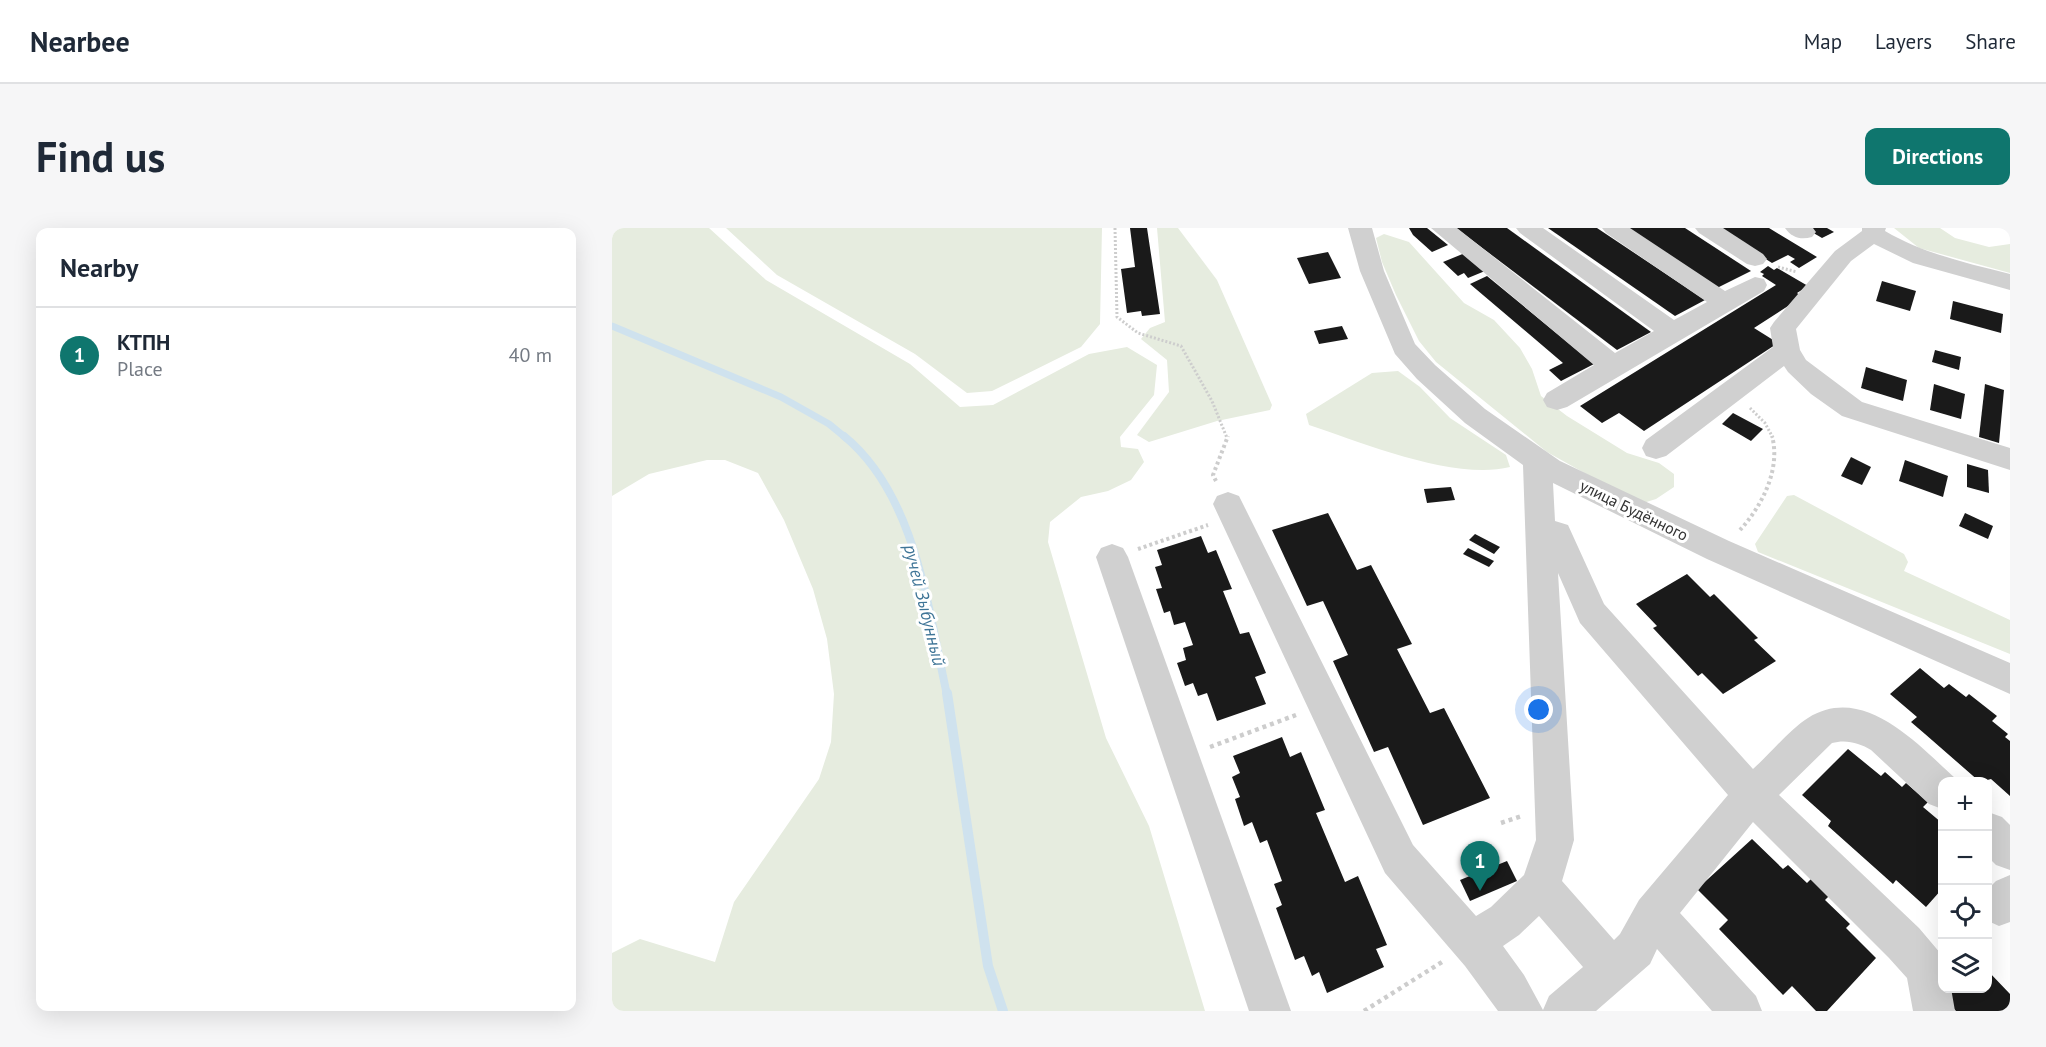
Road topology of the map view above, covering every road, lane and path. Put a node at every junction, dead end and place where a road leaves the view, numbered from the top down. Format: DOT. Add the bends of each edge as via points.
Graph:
graph roads {
  1 [pos="1115,228"];
  2 [pos="1360,228"];
  3 [pos="1443,228"];
  4 [pos="1528,228"];
  5 [pos="1614,228"];
  6 [pos="1707,228"];
  7 [pos="1874,231"];
  8 [pos="1755,259"];
  9 [pos="1823,282"];
  10 [pos="2010,282"];
  11 [pos="1755,285"];
  12 [pos="1724,302"];
  13 [pos="1673,332"];
  14 [pos="1787,350"];
  15 [pos="1618,363"];
  16 [pos="1732,390"];
  17 [pos="1557,400"];
  18 [pos="1656,448"];
  19 [pos="2010,459"];
  20 [pos="1537,460"];
  21 [pos="1231,510"];
  22 [pos="1542,532"];
  23 [pos="1718,550"];
  24 [pos="1112,558"];
  25 [pos="2010,679"];
  26 [pos="1325,705"];
  27 [pos="1182,757"];
  28 [pos="1938,787"];
  29 [pos="1752,795"];
  30 [pos="1992,835"];
  31 [pos="2010,851"];
  32 [pos="1540,887"];
  33 [pos="1653,914"];
  34 [pos="1473,942"];
  35 [pos="1612,969"];
  36 [pos="1270,1011"];
  37 [pos="1364,1011"];
  38 [pos="1522,1011"];
  39 [pos="1564,1011"];
  40 [pos="1741,1011"];
  41 [pos="1934,1011"];
  1 -- 21 [label="path" via="1117,317 1135,333 1181,346 1228,436 1213,475"];
  2 -- 20 [label="street, улица Будённого" via="1372,271 1404,348 1475,416"];
  3 -- 15 [label="street" via="1604,359"];
  4 -- 13 [label="street"];
  5 -- 12 [label="street"];
  6 -- 8 [label="street"];
  7 -- 9 [label="street" via="1843,256"];
  7 -- 10 [label="street" via="1893,245"];
  8 -- 9 [label="path"];
  9 -- 14 [label="street" via="1782,328"];
  11 -- 12 [label="street"];
  12 -- 13 [label="street"];
  13 -- 15 [label="street"];
  14 -- 16 [label="street"];
  14 -- 19 [label="street" via="1797,366 1852,409"];
  15 -- 17 [label="street"];
  16 -- 18 [label="street"];
  16 -- 23 [label="path" via="1762,419 1774,441 1768,487 1747,524"];
  20 -- 22 [label="street"];
  20 -- 23 [label="street, улица Будённого"];
  21 -- 24 [label="path"];
  21 -- 26 [label="street"];
  22 -- 29 [label="street" via="1557,534 1592,613"];
  22 -- 32 [label="street" via="1555,840"];
  23 -- 25 [label="street, улица Будённого"];
  24 -- 27 [label="street"];
  26 -- 27 [label="path"];
  26 -- 34 [label="street" via="1399,859"];
  27 -- 36 [label="street"];
  28 -- 29 [label="street" via="1877,734 1855,726 1837,726 1821,730"];
  29 -- 33 [label="street"];
  29 -- 41 [label="street" via="1926,969"];
  30 -- 31 [label="street"];
  32 -- 34 [label="street" via="1505,921"];
  32 -- 35 [label="street"];
  33 -- 35 [label="street" via="1635,949"];
  33 -- 40 [label="street"];
  34 -- 37 [label="path"];
  34 -- 38 [label="street" via="1498,972"];
  35 -- 39 [label="street"];
}
